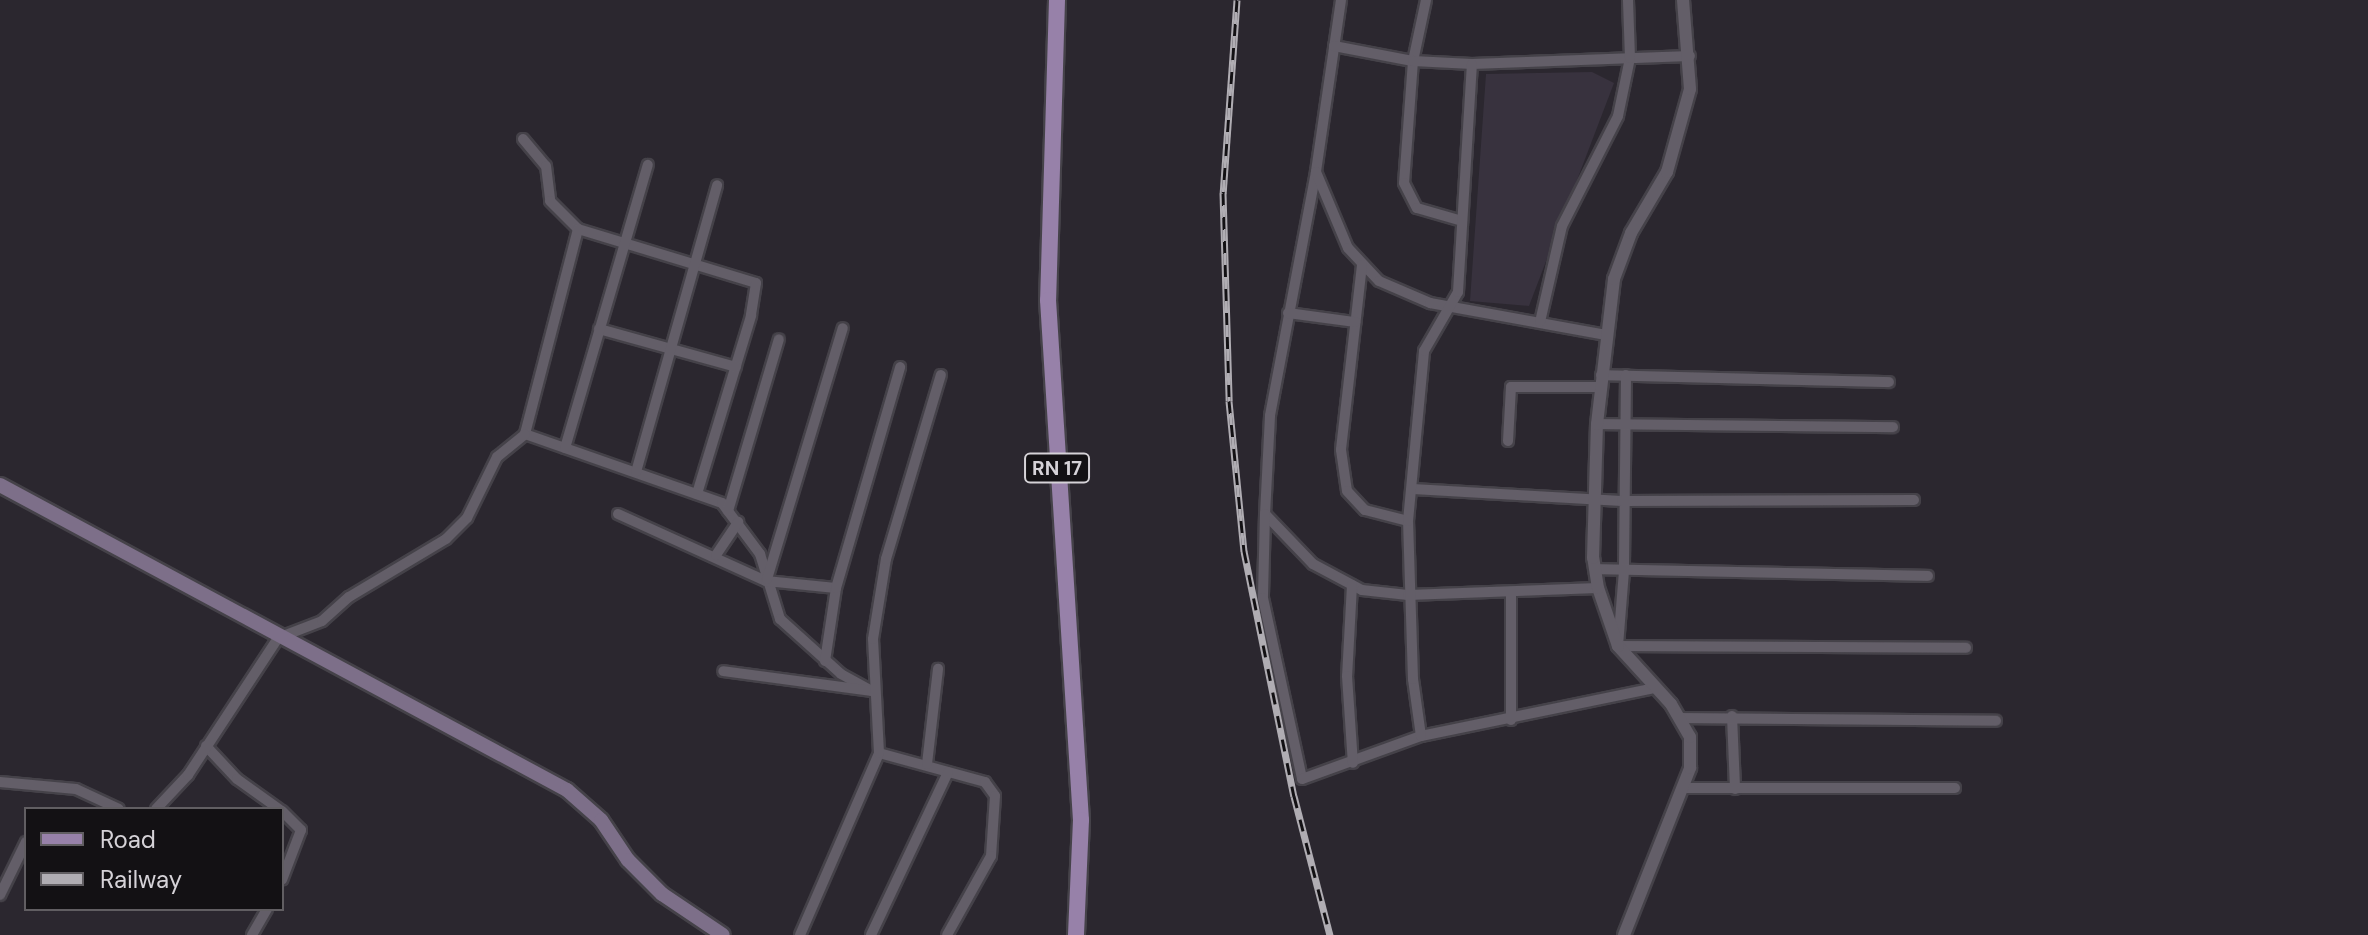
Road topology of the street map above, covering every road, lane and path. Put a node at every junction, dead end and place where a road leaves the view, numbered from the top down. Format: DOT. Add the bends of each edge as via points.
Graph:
graph roads {
  1 [pos="1057,0"];
  2 [pos="1341,0"];
  3 [pos="1426,0"];
  4 [pos="1628,0"];
  5 [pos="1683,0"];
  6 [pos="1334,46"];
  7 [pos="1690,56"];
  8 [pos="1630,58"];
  9 [pos="1413,61"];
  10 [pos="1472,64"];
  11 [pos="523,139"];
  12 [pos="648,165"];
  13 [pos="1316,172"];
  14 [pos="717,185"];
  15 [pos="1462,221"];
  16 [pos="578,229"];
  17 [pos="625,241"];
  18 [pos="695,262"];
  19 [pos="1362,265"];
  20 [pos="1453,307"];
  21 [pos="1288,313"];
  22 [pos="1355,322"];
  23 [pos="1540,322"];
  24 [pos="843,328"];
  25 [pos="599,329"];
  26 [pos="1606,335"];
  27 [pos="779,339"];
  28 [pos="671,350"];
  29 [pos="736,367"];
  30 [pos="900,367"];
  31 [pos="941,375"];
  32 [pos="1626,375"];
  33 [pos="1601,381"];
  34 [pos="1889,382"];
  35 [pos="1622,422"];
  36 [pos="1597,424"];
  37 [pos="1893,427"];
  38 [pos="525,434"];
  39 [pos="1508,441"];
  40 [pos="565,448"];
  41 [pos="636,472"];
  42 [pos="0,485"];
  43 [pos="1413,489"];
  44 [pos="697,494"];
  45 [pos="1593,498"];
  46 [pos="1914,500"];
  47 [pos="1622,501"];
  48 [pos="728,511"];
  49 [pos="618,514"];
  50 [pos="1265,514"];
  51 [pos="1408,521"];
  52 [pos="738,522"];
  53 [pos="716,555"];
  54 [pos="1595,569"];
  55 [pos="1624,571"];
  56 [pos="1928,576"];
  57 [pos="766,581"];
  58 [pos="1352,585"];
  59 [pos="836,588"];
  60 [pos="1598,588"];
  61 [pos="1511,592"];
  62 [pos="1408,595"];
  63 [pos="278,638"];
  64 [pos="1618,646"];
  65 [pos="1966,648"];
  66 [pos="825,661"];
  67 [pos="938,669"];
  68 [pos="723,671"];
  69 [pos="1654,688"];
  70 [pos="872,691"];
  71 [pos="1732,716"];
  72 [pos="1680,718"];
  73 [pos="1511,720"];
  74 [pos="1996,721"];
  75 [pos="1421,736"];
  76 [pos="206,746"];
  77 [pos="879,753"];
  78 [pos="1353,763"];
  79 [pos="927,764"];
  80 [pos="948,772"];
  81 [pos="0,782"];
  82 [pos="1682,788"];
  83 [pos="1955,788"];
  84 [pos="1735,789"];
  85 [pos="115,807"];
  86 [pos="158,807"];
  87 [pos="276,807"];
  88 [pos="284,814"];
  89 [pos="24,846"];
  90 [pos="284,875"];
  91 [pos="0,895"];
  92 [pos="266,911"];
  93 [pos="252,935"];
  94 [pos="723,935"];
  95 [pos="800,935"];
  96 [pos="871,935"];
  97 [pos="947,935"];
  98 [pos="1076,935"];
  99 [pos="1624,935"];
  1 -- 98 [label="main road, RN 17" via="1048,300 1081,820"];
  2 -- 6 [label="street"];
  3 -- 9 [label="street"];
  4 -- 8 [label="street"];
  5 -- 7 [label="street"];
  6 -- 9 [label="street"];
  6 -- 13 [label="street"];
  7 -- 8 [label="street"];
  7 -- 26 [label="street" via="1690,89 1667,172 1631,233 1614,279"];
  8 -- 10 [label="street"];
  8 -- 23 [label="street" via="1618,116 1562,226"];
  9 -- 10 [label="street"];
  9 -- 15 [label="street" via="1404,183 1417,208"];
  10 -- 15 [label="street"];
  11 -- 16 [label="street" via="546,166 550,201"];
  12 -- 17 [label="street"];
  13 -- 19 [label="street" via="1348,248"];
  13 -- 21 [label="street"];
  14 -- 18 [label="street"];
  15 -- 20 [label="street"];
  16 -- 17 [label="street"];
  16 -- 38 [label="street"];
  17 -- 18 [label="street"];
  17 -- 25 [label="street"];
  18 -- 28 [label="street"];
  18 -- 29 [label="street" via="756,283"];
  19 -- 20 [label="street" via="1379,281"];
  19 -- 22 [label="street"];
  20 -- 23 [label="street"];
  20 -- 43 [label="street" via="1424,351"];
  21 -- 22 [label="street"];
  21 -- 50 [label="street" via="1270,416"];
  22 -- 51 [label="street" via="1341,450 1347,491 1365,510"];
  23 -- 26 [label="street"];
  24 -- 57 [label="street"];
  25 -- 28 [label="street"];
  25 -- 40 [label="street"];
  26 -- 33 [label="street"];
  27 -- 48 [label="street"];
  28 -- 29 [label="street"];
  28 -- 41 [label="street"];
  29 -- 44 [label="street"];
  30 -- 59 [label="street"];
  31 -- 70 [label="street" via="886,559 873,639"];
  32 -- 33 [label="street"];
  32 -- 34 [label="street"];
  32 -- 35 [label="street"];
  33 -- 36 [label="street"];
  33 -- 39 [label="street" via="1511,387"];
  35 -- 36 [label="street"];
  35 -- 37 [label="street"];
  35 -- 47 [label="street"];
  36 -- 45 [label="street"];
  38 -- 40 [label="street"];
  38 -- 63 [label="street" via="497,457 467,518 446,539 349,597 322,621"];
  40 -- 41 [label="street"];
  41 -- 44 [label="street"];
  42 -- 63 [label="main road" via="76,522"];
  43 -- 45 [label="street"];
  43 -- 51 [label="street"];
  44 -- 48 [label="street" via="722,503"];
  45 -- 47 [label="street"];
  45 -- 54 [label="street"];
  46 -- 47 [label="street"];
  47 -- 55 [label="street"];
  48 -- 52 [label="street"];
  49 -- 53 [label="street"];
  50 -- 58 [label="street" via="1313,564"];
  50 -- 78 [label="street" via="1263,598 1298,776 1307,779"];
  51 -- 62 [label="street"];
  52 -- 53 [label="street"];
  52 -- 57 [label="street" via="760,554"];
  53 -- 57 [label="street"];
  54 -- 55 [label="street"];
  54 -- 60 [label="street"];
  55 -- 56 [label="street"];
  55 -- 64 [label="street"];
  57 -- 59 [label="street"];
  57 -- 66 [label="street" via="780,619"];
  58 -- 62 [label="street"];
  58 -- 78 [label="street" via="1347,676"];
  59 -- 66 [label="street"];
  60 -- 61 [label="street"];
  60 -- 64 [label="street"];
  61 -- 62 [label="street"];
  61 -- 73 [label="street"];
  62 -- 75 [label="street"];
  63 -- 76 [label="street"];
  63 -- 94 [label="main road" via="567,790 593,811 628,860 662,894"];
  64 -- 65 [label="street"];
  64 -- 69 [label="street"];
  66 -- 70 [label="street"];
  67 -- 79 [label="street"];
  68 -- 70 [label="street"];
  69 -- 72 [label="street"];
  69 -- 73 [label="street"];
  70 -- 77 [label="street"];
  71 -- 72 [label="street"];
  71 -- 74 [label="street"];
  71 -- 84 [label="street"];
  72 -- 82 [label="street" via="1690,737 1690,768"];
  73 -- 75 [label="street"];
  75 -- 78 [label="street"];
  76 -- 86 [label="street"];
  76 -- 87 [label="street" via="237,779"];
  77 -- 79 [label="street"];
  77 -- 95 [label="street"];
  79 -- 80 [label="street"];
  80 -- 96 [label="street"];
  80 -- 97 [label="street" via="985,782 995,796 995,832 991,856"];
  81 -- 85 [label="street" via="76,789"];
  82 -- 84 [label="street"];
  82 -- 99 [label="street"];
  83 -- 84 [label="street"];
  88 -- 90 [label="street" via="301,830"];
  89 -- 91 [label="street"];
  92 -- 93 [label="street"];
}
